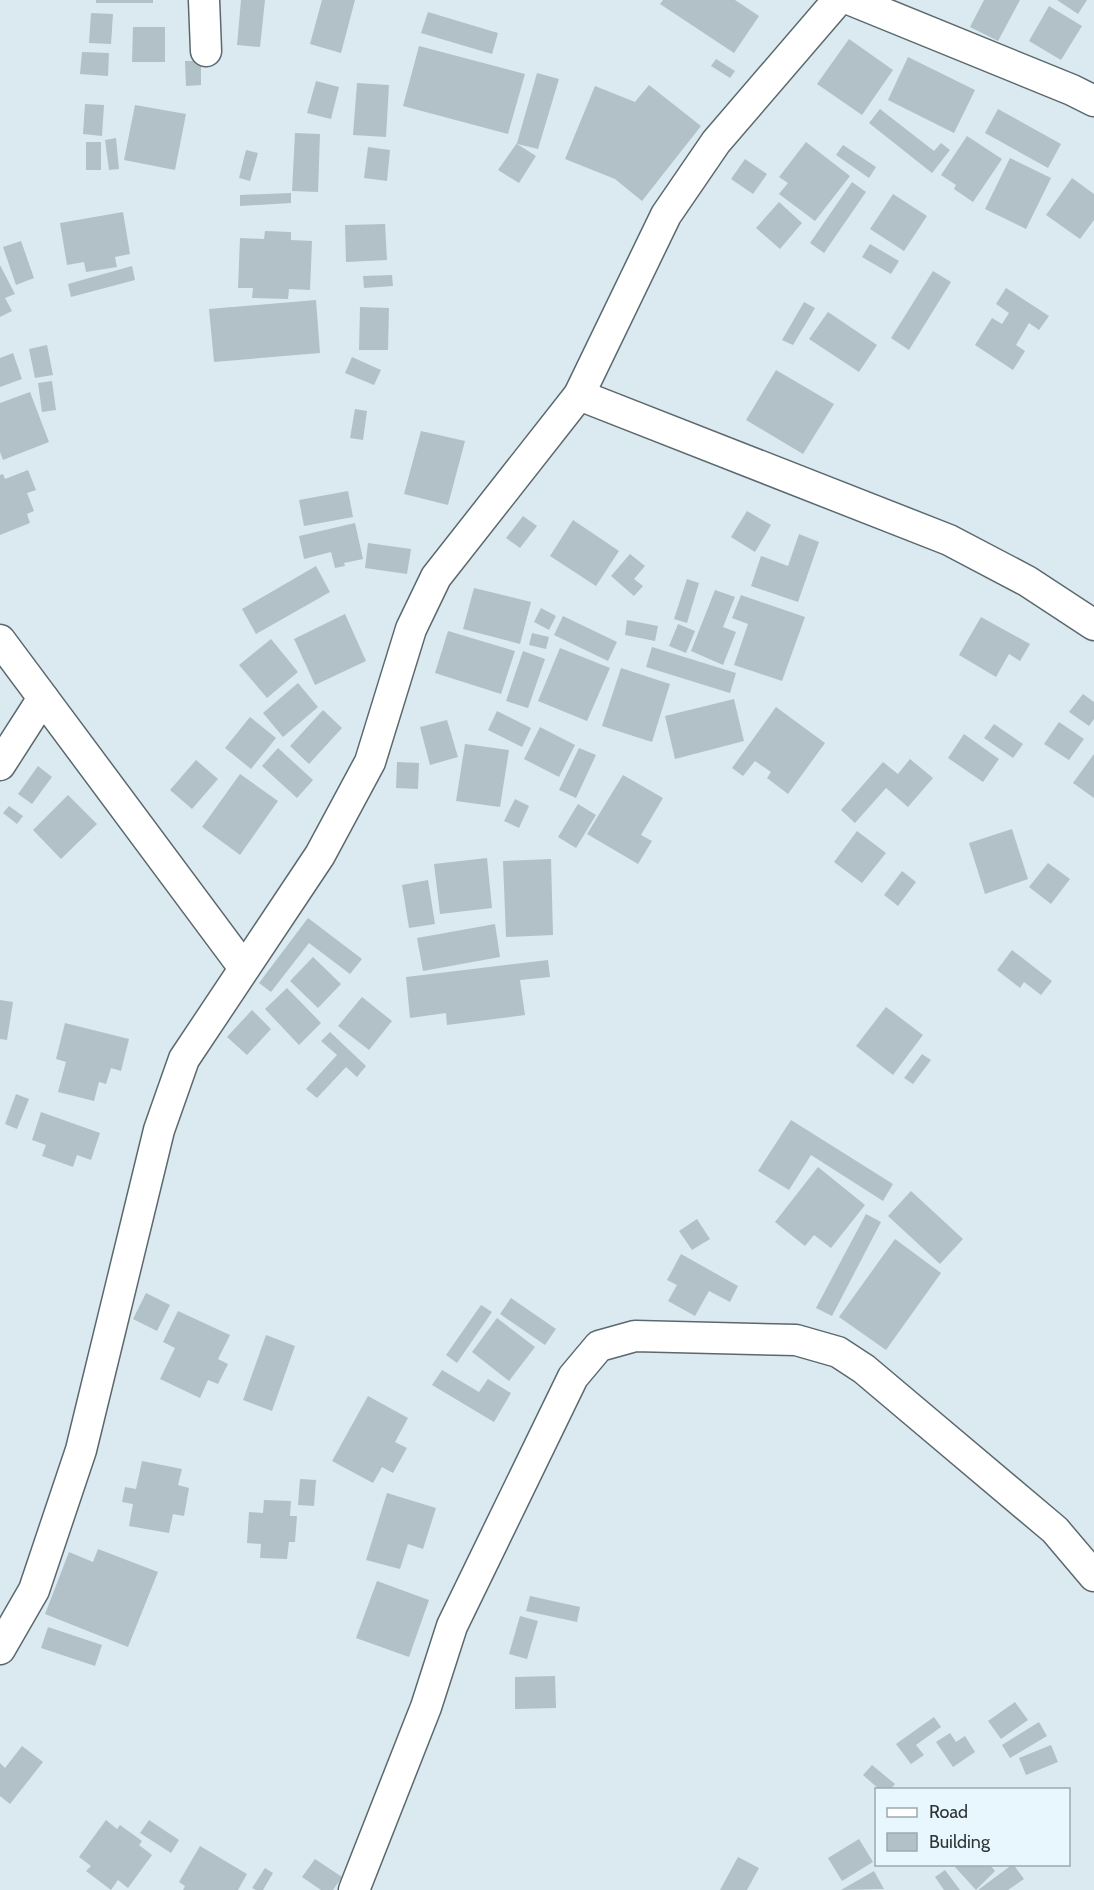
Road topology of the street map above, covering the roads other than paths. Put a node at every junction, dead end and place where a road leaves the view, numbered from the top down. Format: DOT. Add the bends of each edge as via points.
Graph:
graph roads {
  1 [pos="204,0"];
  2 [pos="838,0"];
  3 [pos="851,0"];
  4 [pos="206,51"];
  5 [pos="1094,101"];
  6 [pos="579,395"];
  7 [pos="1094,625"];
  8 [pos="0,640"];
  9 [pos="43,698"];
  10 [pos="0,765"];
  11 [pos="244,969"];
  12 [pos="1094,1576"];
  13 [pos="0,1649"];
  14 [pos="354,1890"];
  1 -- 4 [label="street"];
  2 -- 6 [label="street" via="716,142 666,215"];
  3 -- 5 [label="street"];
  6 -- 7 [label="street" via="949,540 1027,581"];
  6 -- 11 [label="street" via="436,577 411,629 370,762 320,855"];
  8 -- 9 [label="street"];
  9 -- 10 [label="street"];
  9 -- 11 [label="street"];
  11 -- 13 [label="street" via="184,1059 159,1130 81,1450 34,1590"];
  12 -- 14 [label="street" via="1054,1530 864,1369 838,1352 796,1340 647,1336 599,1346 573,1377 452,1626 426,1707"];
}
